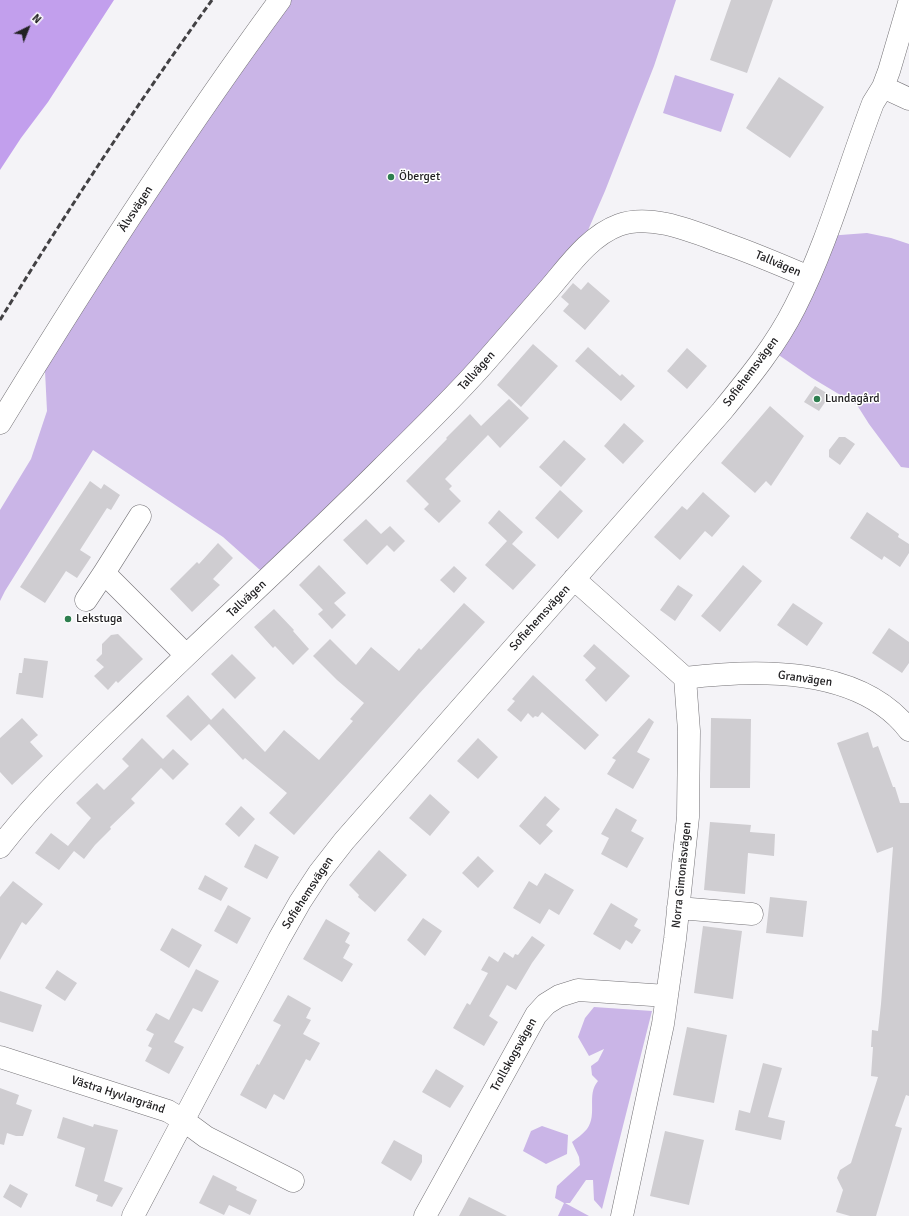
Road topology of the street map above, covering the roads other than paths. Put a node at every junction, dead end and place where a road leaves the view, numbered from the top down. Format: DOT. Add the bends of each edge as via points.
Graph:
graph roads {
  1 [pos="280,0"];
  2 [pos="909,3"];
  3 [pos="883,88"];
  4 [pos="909,98"];
  5 [pos="810,277"];
  6 [pos="0,423"];
  7 [pos="140,516"];
  8 [pos="104,573"];
  9 [pos="574,579"];
  10 [pos="86,600"];
  11 [pos="186,655"];
  12 [pos="685,678"];
  13 [pos="909,730"];
  14 [pos="0,847"];
  15 [pos="678,908"];
  16 [pos="752,914"];
  17 [pos="667,996"];
  18 [pos="0,1057"];
  19 [pos="183,1120"];
  20 [pos="293,1181"];
  21 [pos="133,1216"];
  22 [pos="425,1216"];
  23 [pos="622,1216"];
  1 -- 6 [label="street, Älvsvägen" via="161,169"];
  2 -- 3 [label="street, Sofiehemsvägen"];
  3 -- 4 [label="street"];
  3 -- 5 [label="street, Sofiehemsvägen" via="873,103 827,236"];
  5 -- 9 [label="street, Sofiehemsvägen" via="770,349 749,379"];
  5 -- 11 [label="street, Tallvägen" via="771,260 671,225 636,221 620,224 607,231 593,240 576,258 478,370 422,429"];
  7 -- 8 [label="street"];
  8 -- 10 [label="street"];
  8 -- 11 [label="street"];
  9 -- 12 [label="street"];
  9 -- 19 [label="street, Sofiehemsvägen" via="319,873 279,939"];
  11 -- 14 [label="street, Tallvägen" via="48,790 20,820"];
  12 -- 13 [label="street, Granvägen" via="747,674 824,680 860,691 872,698 893,713"];
  12 -- 15 [label="street, Norra Gimonäsvägen" via="689,731 688,809"];
  15 -- 16 [label="street"];
  15 -- 17 [label="street, Norra Gimonäsvägen"];
  17 -- 22 [label="street, Trollskogsvägen" via="578,990 559,996 546,1004 536,1015"];
  17 -- 23 [label="street, Norra Gimonäsvägen"];
  18 -- 19 [label="street, Västra Hyvlargränd" via="168,1111"];
  19 -- 20 [label="street, Västra Hyvlargränd" via="206,1137"];
  19 -- 21 [label="street, Sofiehemsvägen"];
}
